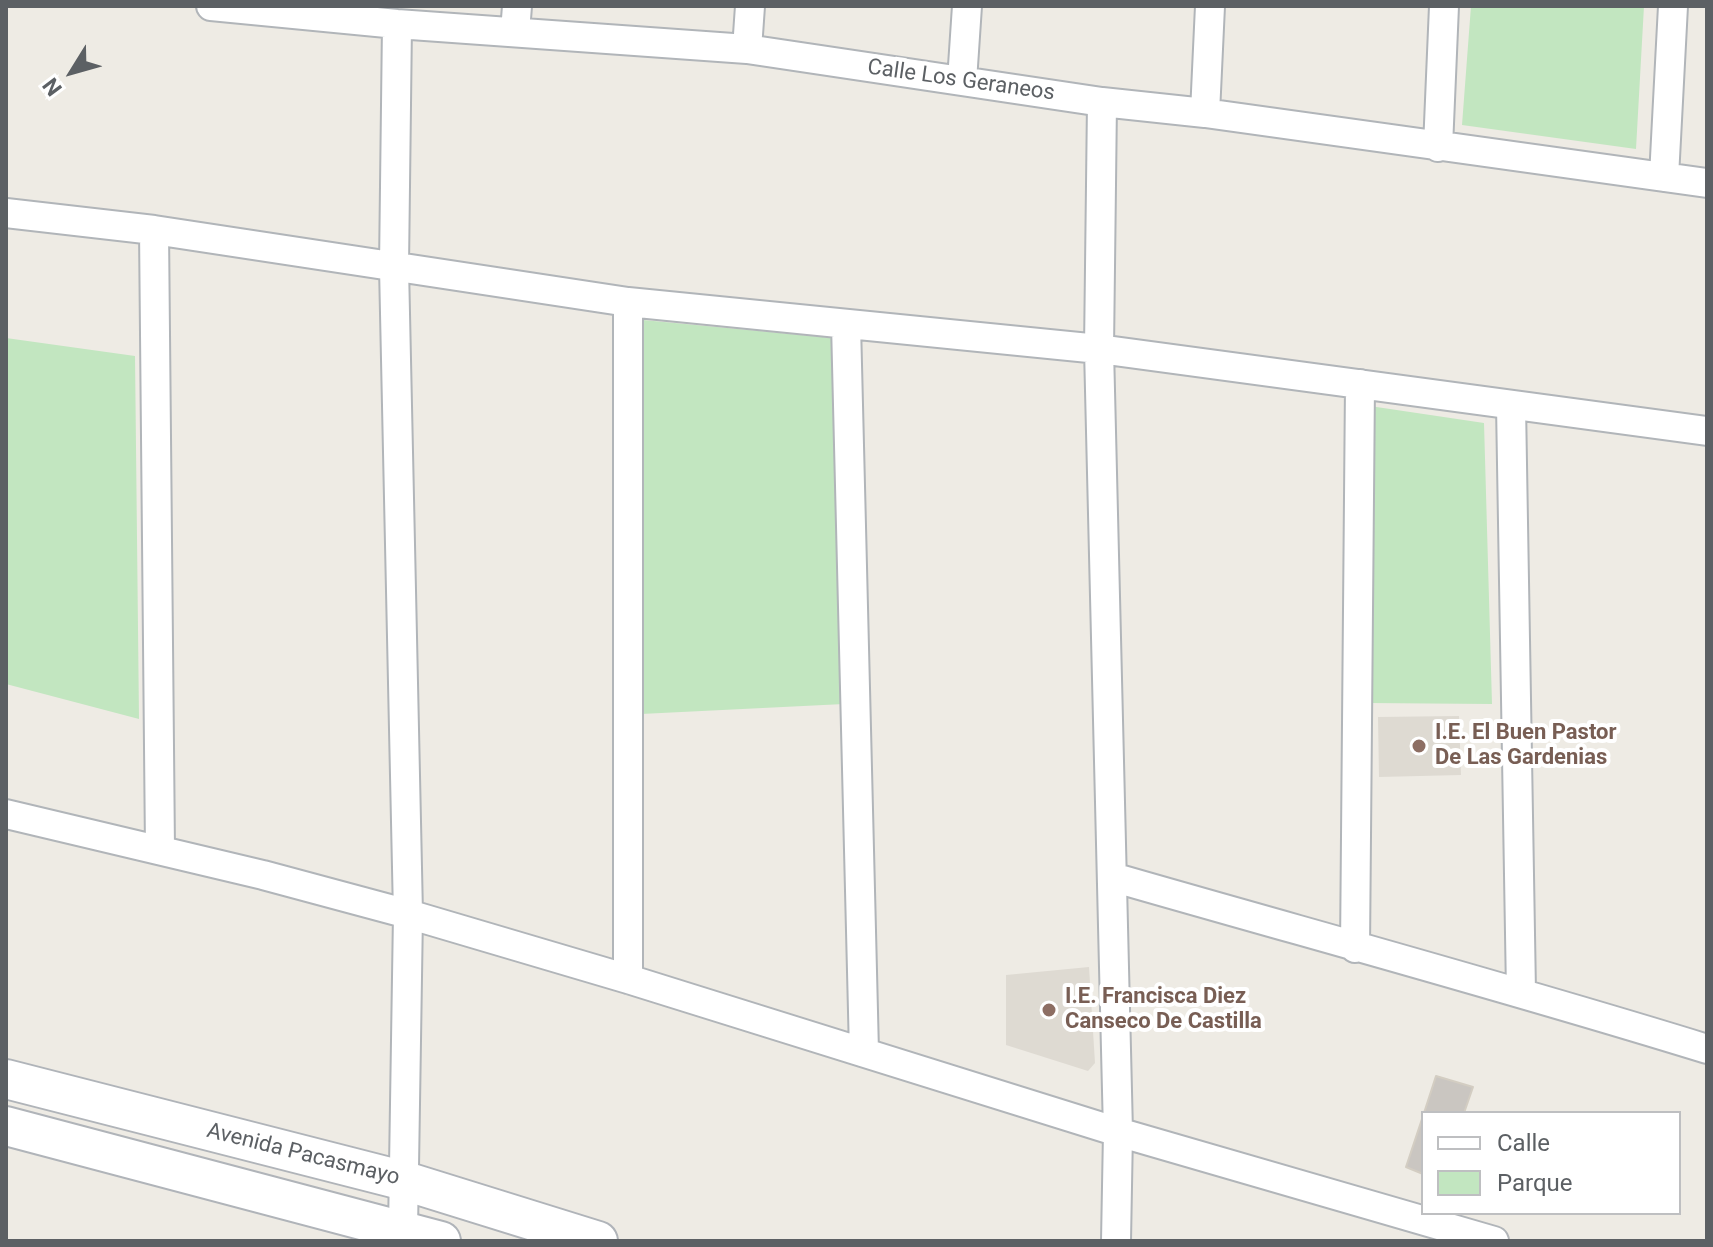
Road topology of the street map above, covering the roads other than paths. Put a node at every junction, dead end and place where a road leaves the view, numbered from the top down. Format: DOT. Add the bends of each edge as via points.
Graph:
graph roads {
  1 [pos="211,6"];
  2 [pos="750,6"];
  3 [pos="967,6"];
  4 [pos="1210,6"];
  5 [pos="1444,6"];
  6 [pos="1673,6"];
  7 [pos="267,9"];
  8 [pos="516,19"];
  9 [pos="397,24"];
  10 [pos="747,49"];
  11 [pos="962,81"];
  12 [pos="1102,102"];
  13 [pos="1205,113"];
  14 [pos="1438,147"];
  15 [pos="1664,177"];
  16 [pos="1707,183"];
  17 [pos="6,213"];
  18 [pos="154,230"];
  19 [pos="394,267"];
  20 [pos="628,302"];
  21 [pos="846,324"];
  22 [pos="1099,349"];
  23 [pos="1360,384"];
  24 [pos="1511,405"];
  25 [pos="1707,431"];
  26 [pos="6,814"];
  27 [pos="160,850"];
  28 [pos="1112,877"];
  29 [pos="408,914"];
  30 [pos="1355,948"];
  31 [pos="628,979"];
  32 [pos="1521,992"];
  33 [pos="1707,1049"];
  34 [pos="864,1052"];
  35 [pos="6,1079"];
  36 [pos="6,1126"];
  37 [pos="1118,1132"];
  38 [pos="405,1181"];
  39 [pos="403,1230"];
  40 [pos="441,1241"];
  41 [pos="598,1241"];
  42 [pos="1116,1241"];
  43 [pos="1494,1241"];
  1 -- 7 [label="street, Calle Los Geraneos"];
  2 -- 10 [label="street"];
  3 -- 11 [label="street"];
  4 -- 13 [label="street"];
  5 -- 14 [label="street"];
  6 -- 15 [label="street"];
  7 -- 9 [label="street, Calle Los Geraneos"];
  8 -- 9 [label="street, Calle Los Geraneos"];
  8 -- 10 [label="street, Calle Los Geraneos"];
  9 -- 19 [label="street"];
  10 -- 11 [label="street, Calle Los Geraneos"];
  11 -- 12 [label="street, Calle Los Geraneos"];
  12 -- 13 [label="street, Calle Los Geraneos"];
  12 -- 22 [label="street"];
  13 -- 14 [label="street, Calle Los Geraneos"];
  14 -- 15 [label="street, Calle Los Geraneos"];
  15 -- 16 [label="street, Calle Los Geraneos"];
  17 -- 18 [label="street"];
  18 -- 19 [label="street"];
  18 -- 27 [label="street"];
  19 -- 20 [label="street"];
  19 -- 29 [label="street"];
  20 -- 21 [label="street"];
  20 -- 31 [label="street"];
  21 -- 22 [label="street"];
  21 -- 34 [label="street"];
  22 -- 23 [label="street"];
  22 -- 28 [label="street"];
  23 -- 24 [label="street"];
  23 -- 30 [label="street"];
  24 -- 25 [label="street"];
  24 -- 32 [label="street"];
  26 -- 27 [label="street"];
  27 -- 29 [label="street"];
  28 -- 30 [label="street"];
  28 -- 37 [label="street"];
  29 -- 31 [label="street"];
  29 -- 38 [label="street"];
  30 -- 32 [label="street"];
  31 -- 34 [label="street"];
  32 -- 33 [label="street"];
  34 -- 37 [label="street"];
  35 -- 38 [label="main road, Avenida Pacasmayo"];
  36 -- 39 [label="main road, Avenida Pacasmayo"];
  37 -- 42 [label="street"];
  37 -- 43 [label="street"];
  38 -- 39 [label="street"];
  38 -- 41 [label="main road, Avenida Pacasmayo"];
  39 -- 40 [label="main road, Avenida Pacasmayo"];
}
